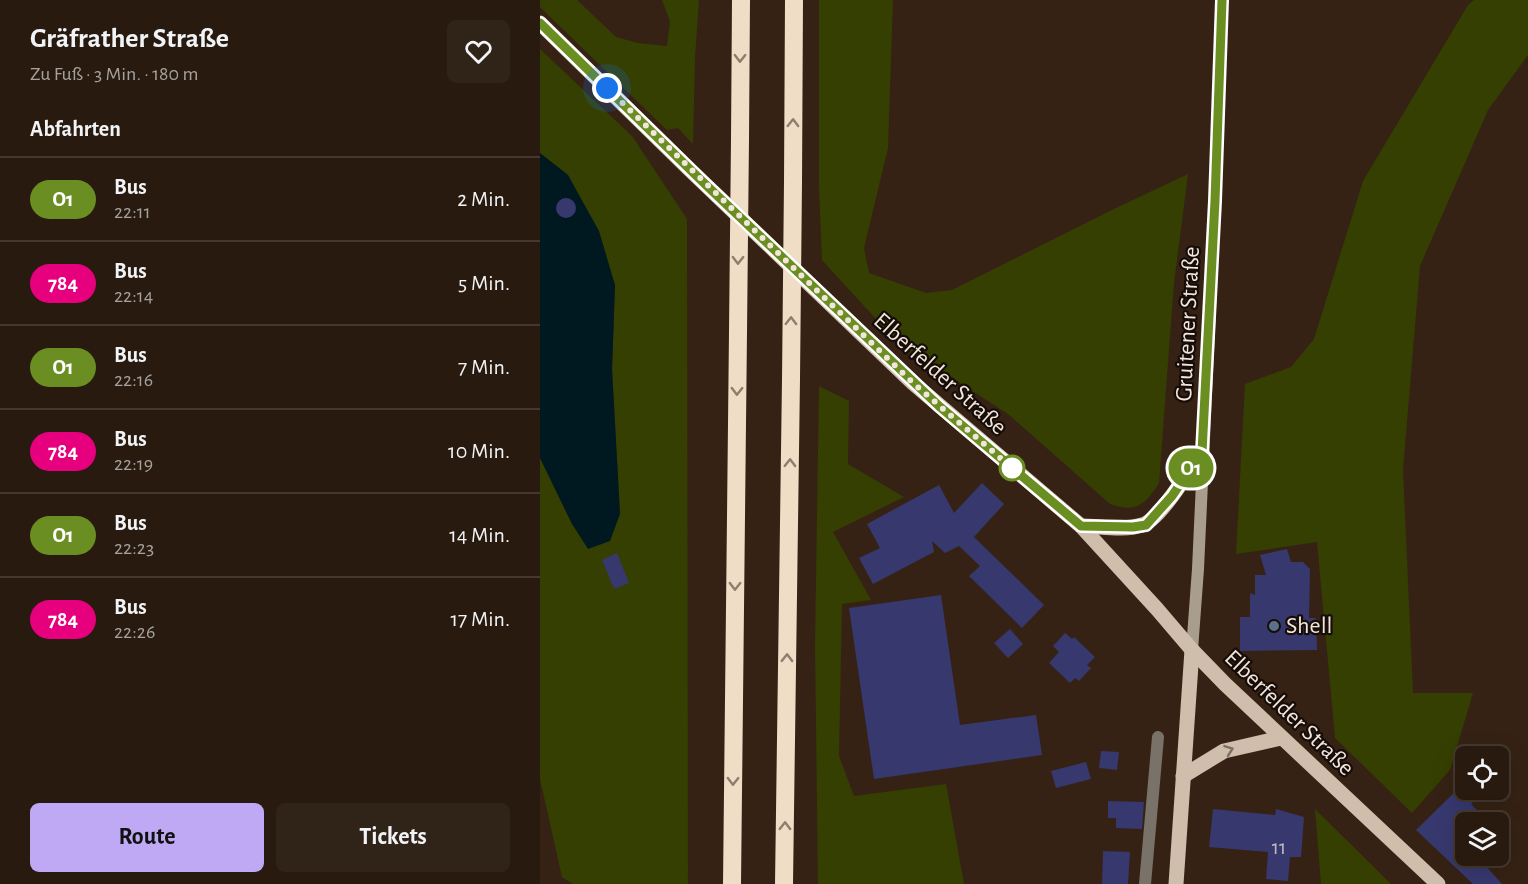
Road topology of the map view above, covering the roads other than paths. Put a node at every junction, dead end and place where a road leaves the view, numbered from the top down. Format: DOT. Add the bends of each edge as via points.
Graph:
graph roads {
  1 [pos="741,0"];
  2 [pos="794,0"];
  3 [pos="1222,0"];
  4 [pos="540,23"];
  5 [pos="1202,452"];
  6 [pos="1081,526"];
  7 [pos="1192,650"];
  8 [pos="1158,736"];
  9 [pos="1281,738"];
  10 [pos="1183,776"];
  11 [pos="732,884"];
  12 [pos="784,884"];
  13 [pos="1145,884"];
  14 [pos="1176,884"];
  15 [pos="1438,884"];
  1 -- 11 [label="highway, one-way, bridge"];
  12 -- 2 [label="highway, one-way, bridge"];
  3 -- 5 [label="main road, Gruitener Straße"];
  4 -- 6 [label="main road, Elberfelder Straße" via="913,383"];
  5 -- 6 [label="main road" via="1146,525"];
  5 -- 7 [label="main road, Gruitener Straße"];
  6 -- 7 [label="main road, Elberfelder Straße"];
  7 -- 9 [label="main road, Elberfelder Straße"];
  7 -- 10 [label="main road"];
  8 -- 13 [label="street"];
  10 -- 9 [label="main road, one-way" via="1224,751"];
  9 -- 15 [label="main road, Elberfelder Straße"];
  10 -- 14 [label="main road"];
}
